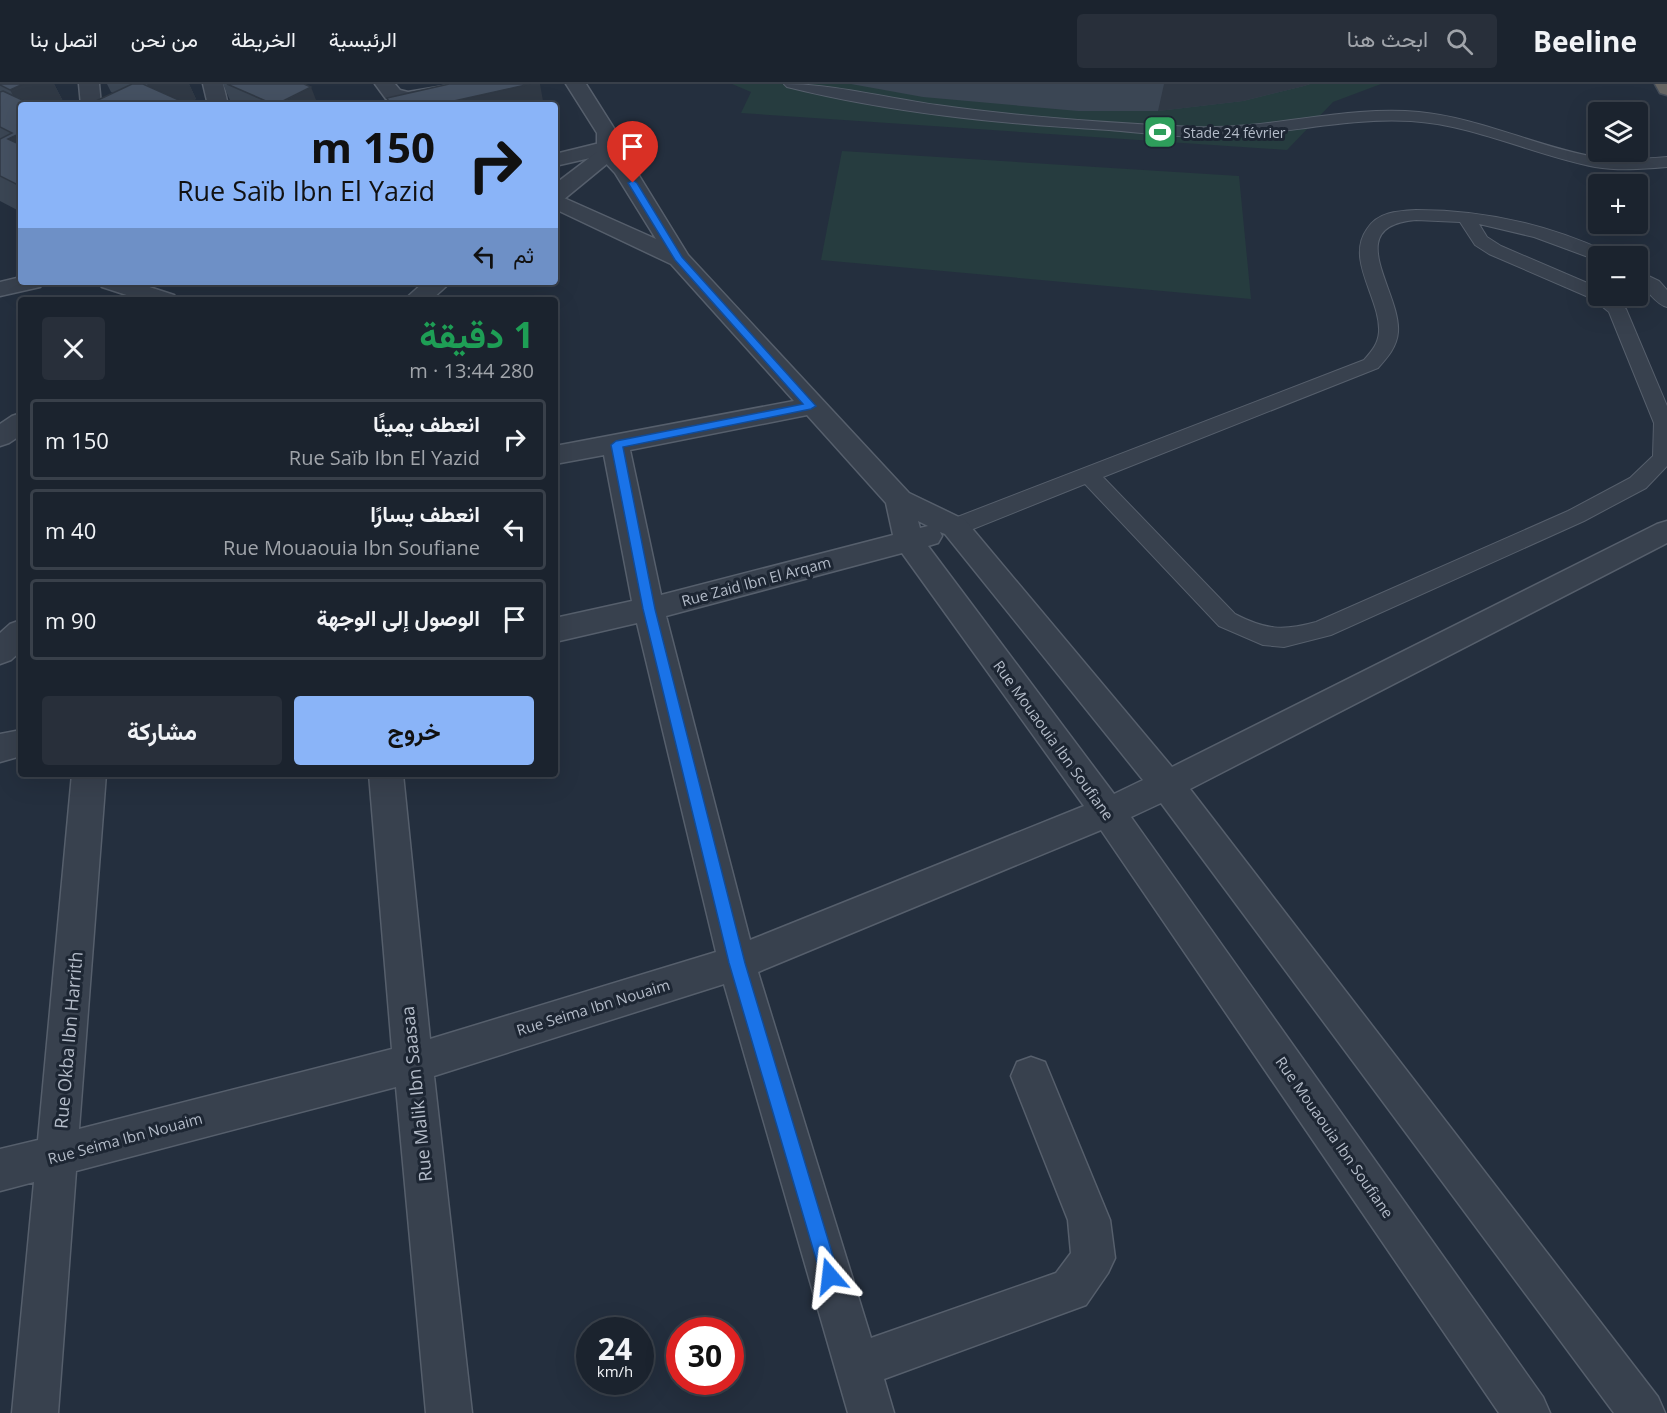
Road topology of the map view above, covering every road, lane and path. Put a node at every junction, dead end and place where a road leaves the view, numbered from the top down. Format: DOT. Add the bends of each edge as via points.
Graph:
graph roads {
  1 [pos="88,84"];
  2 [pos="213,84"];
  3 [pos="385,84"];
  4 [pos="490,84"];
  5 [pos="576,84"];
  6 [pos="792,84"];
  7 [pos="91,102"];
  8 [pos="217,102"];
  9 [pos="608,150"];
  10 [pos="558,158"];
  11 [pos="1667,162"];
  12 [pos="558,192"];
  13 [pos="558,202"];
  14 [pos="1466,218"];
  15 [pos="1588,251"];
  16 [pos="679,258"];
  17 [pos="1648,282"];
  18 [pos="18,285"];
  19 [pos="119,285"];
  20 [pos="435,285"];
  21 [pos="0,289"];
  22 [pos="1588,290"];
  23 [pos="157,297"];
  24 [pos="420,297"];
  25 [pos="1667,301"];
  26 [pos="1613,306"];
  27 [pos="811,406"];
  28 [pos="18,424"];
  29 [pos="0,437"];
  30 [pos="616,445"];
  31 [pos="558,455"];
  32 [pos="1089,474"];
  33 [pos="899,500"];
  34 [pos="955,527"];
  35 [pos="1667,531"];
  36 [pos="909,542"];
  37 [pos="649,609"];
  38 [pos="558,629"];
  39 [pos="18,635"];
  40 [pos="0,652"];
  41 [pos="18,744"];
  42 [pos="0,748"];
  43 [pos="89,777"];
  44 [pos="386,777"];
  45 [pos="1167,785"];
  46 [pos="1108,812"];
  47 [pos="737,963"];
  48 [pos="412,1063"];
  49 [pos="1031,1076"];
  50 [pos="58,1155"];
  51 [pos="0,1170"];
  52 [pos="857,1366"];
  53 [pos="35,1413"];
  54 [pos="449,1413"];
  55 [pos="871,1413"];
  56 [pos="1527,1413"];
  57 [pos="1642,1413"];
  1 -- 7 [label="street"];
  2 -- 8 [label="street"];
  3 -- 4 [label="street" via="393,95 408,98"];
  5 -- 9 [label="street, Rue Mouaouia Ibn Soufiane" via="607,133"];
  6 -- 11 [label="lane" via="928,111 1219,132 1350,118 1410,116 1456,123 1587,161 1626,165"];
  9 -- 10 [label="street"];
  9 -- 12 [label="street"];
  9 -- 16 [label="street, Rue Mouaouia Ibn Soufiane"];
  13 -- 16 [label="street"];
  14 -- 15 [label="lane" via="1518,226"];
  14 -- 22 [label="lane" via="1481,241 1495,250"];
  14 -- 32 [label="lane" via="1407,217 1388,219 1378,225 1368,242 1370,263 1389,333 1385,346 1371,364"];
  16 -- 27 [label="street, Rue Mouaouia Ibn Soufiane"];
  17 -- 25 [label="lane"];
  18 -- 21 [label="street"];
  19 -- 23 [label="street"];
  20 -- 24 [label="street"];
  26 -- 32 [label="lane" via="1664,423 1663,458 1638,483 1576,516 1323,629 1291,639 1254,635 1227,620"];
  27 -- 30 [label="street"];
  27 -- 33 [label="street, Rue Mouaouia Ibn Soufiane"];
  28 -- 29 [label="street"];
  30 -- 31 [label="street"];
  30 -- 37 [label="street"];
  32 -- 34 [label="lane"];
  33 -- 34 [label="street"];
  33 -- 36 [label="street, Rue Mouaouia Ibn Soufiane"];
  34 -- 36 [label="street, Rue Zaid Ibn El Arqam"];
  34 -- 45 [label="street"];
  35 -- 45 [label="street, Rue Seima Ibn Nouaim"];
  36 -- 37 [label="street, Rue Zaid Ibn El Arqam"];
  36 -- 46 [label="street, Rue Mouaouia Ibn Soufiane"];
  37 -- 38 [label="street, Rue Zaid Ibn El Arqam"];
  37 -- 47 [label="street"];
  39 -- 40 [label="street"];
  41 -- 42 [label="street"];
  43 -- 50 [label="street, Rue Okba Ibn Harrith"];
  44 -- 48 [label="street, Rue Malik Ibn Saasaa"];
  45 -- 46 [label="street, Rue Seima Ibn Nouaim"];
  45 -- 57 [label="street"];
  46 -- 47 [label="street, Rue Seima Ibn Nouaim"];
  46 -- 56 [label="street, Rue Mouaouia Ibn Soufiane"];
  47 -- 48 [label="street, Rue Seima Ibn Nouaim"];
  47 -- 52 [label="street"];
  48 -- 50 [label="street, Rue Seima Ibn Nouaim"];
  48 -- 54 [label="street, Rue Malik Ibn Saasaa"];
  49 -- 52 [label="street" via="1089,1220 1093,1258 1071,1290"];
  50 -- 51 [label="street, Rue Seima Ibn Nouaim"];
  50 -- 53 [label="street, Rue Okba Ibn Harrith"];
  52 -- 55 [label="street"];
}
